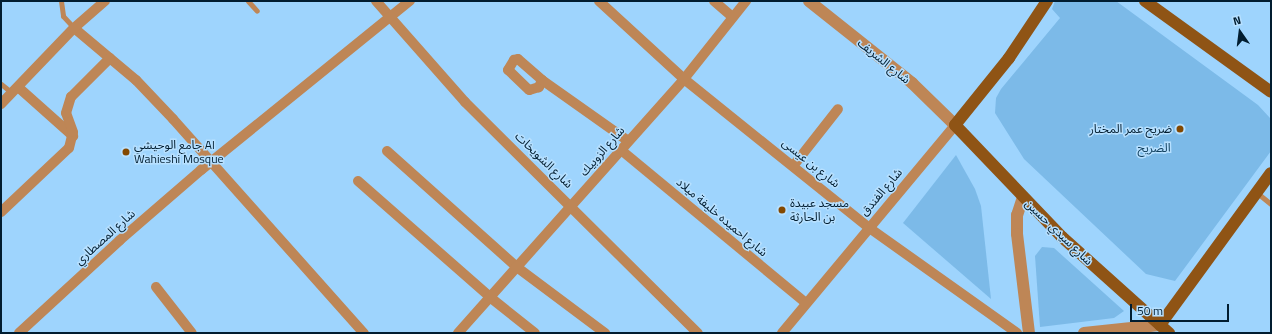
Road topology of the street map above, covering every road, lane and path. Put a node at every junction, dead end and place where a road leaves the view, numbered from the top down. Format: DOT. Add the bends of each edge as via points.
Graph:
graph roads {
  1 [pos="61,1"];
  2 [pos="105,1"];
  3 [pos="248,1"];
  4 [pos="376,1"];
  5 [pos="410,1"];
  6 [pos="599,1"];
  7 [pos="714,1"];
  8 [pos="746,1"];
  9 [pos="809,1"];
  10 [pos="1047,1"];
  11 [pos="1145,1"];
  12 [pos="257,11"];
  13 [pos="731,16"];
  14 [pos="391,18"];
  15 [pos="74,28"];
  16 [pos="110,58"];
  17 [pos="684,79"];
  18 [pos="542,80"];
  19 [pos="1,84"];
  20 [pos="15,90"];
  21 [pos="1268,91"];
  22 [pos="1271,103"];
  23 [pos="1,104"];
  24 [pos="838,109"];
  25 [pos="955,125"];
  26 [pos="73,136"];
  27 [pos="628,141"];
  28 [pos="621,150"];
  29 [pos="387,151"];
  30 [pos="211,164"];
  31 [pos="794,165"];
  32 [pos="1271,173"];
  33 [pos="358,181"];
  34 [pos="1256,192"];
  35 [pos="1023,197"];
  36 [pos="1271,204"];
  37 [pos="572,205"];
  38 [pos="1,212"];
  39 [pos="868,227"];
  40 [pos="518,268"];
  41 [pos="156,287"];
  42 [pos="491,298"];
  43 [pos="806,303"];
  44 [pos="1157,329"];
  45 [pos="19,333"];
  46 [pos="192,333"];
  47 [pos="364,333"];
  48 [pos="458,333"];
  49 [pos="536,333"];
  50 [pos="606,333"];
  51 [pos="698,333"];
  52 [pos="782,333"];
  53 [pos="1017,333"];
  54 [pos="1029,333"];
  55 [pos="1084,333"];
  56 [pos="1169,333"];
  1 -- 15 [label="lane" via="63,16"];
  2 -- 15 [label="street"];
  3 -- 12 [label="lane"];
  4 -- 14 [label="street, شارع الشويخات"];
  5 -- 14 [label="street, شارع المصطاري"];
  6 -- 17 [label="street, شارع بن عيسى"];
  7 -- 13 [label="street"];
  8 -- 13 [label="street, شارع الزوبيك"];
  9 -- 25 [label="street, شارع الشريف" via="912,83"];
  10 -- 25 [label="main road" via="1009,58"];
  11 -- 21 [label="main road"];
  13 -- 17 [label="street, شارع الزوبيك"];
  14 -- 30 [label="street, شارع المصطاري" via="342,54"];
  14 -- 37 [label="street, شارع الشويخات" via="465,102"];
  15 -- 16 [label="street"];
  15 -- 20 [label="street"];
  16 -- 26 [label="street" via="71,97 66,113"];
  16 -- 30 [label="street" via="136,80"];
  17 -- 27 [label="street, شارع الزوبيك"];
  17 -- 31 [label="street, شارع بن عيسى"];
  18 -- 18 [label="street" via="521,61 514,60 507,71 524,86 533,90"];
  18 -- 27 [label="street"];
  19 -- 20 [label="lane"];
  20 -- 23 [label="street"];
  20 -- 26 [label="street"];
  21 -- 22 [label="main road"];
  24 -- 31 [label="street"];
  25 -- 35 [label="main road, شارع سيدي حسين"];
  25 -- 39 [label="street, شارع الفندق"];
  26 -- 38 [label="street" via="69,148"];
  27 -- 28 [label="street, شارع الزوبيك"];
  28 -- 37 [label="street, شارع الزوبيك"];
  28 -- 43 [label="street, شارع احميده خليفة ميلاد"];
  29 -- 40 [label="street"];
  30 -- 45 [label="street, شارع المصطاري" via="120,240"];
  30 -- 47 [label="street"];
  31 -- 39 [label="street, شارع بن عيسى"];
  32 -- 34 [label="main road"];
  33 -- 42 [label="street"];
  34 -- 36 [label="lane"];
  34 -- 44 [label="main road"];
  35 -- 44 [label="main road, شارع سيدي حسين"];
  35 -- 54 [label="street" via="1017,215 1017,234"];
  37 -- 40 [label="street, شارع الزوبيك"];
  37 -- 51 [label="street, شارع الشويخات" via="603,241"];
  39 -- 43 [label="street, شارع الفندق"];
  39 -- 53 [label="street, شارع بن عيسى"];
  40 -- 42 [label="street, شارع الزوبيك"];
  40 -- 50 [label="street"];
  41 -- 46 [label="street"];
  42 -- 48 [label="street, شارع الزوبيك"];
  42 -- 49 [label="street"];
  43 -- 52 [label="street, شارع الفندق"];
  44 -- 55 [label="street"];
  44 -- 56 [label="main road, شارع سيدي حسين"];
}
